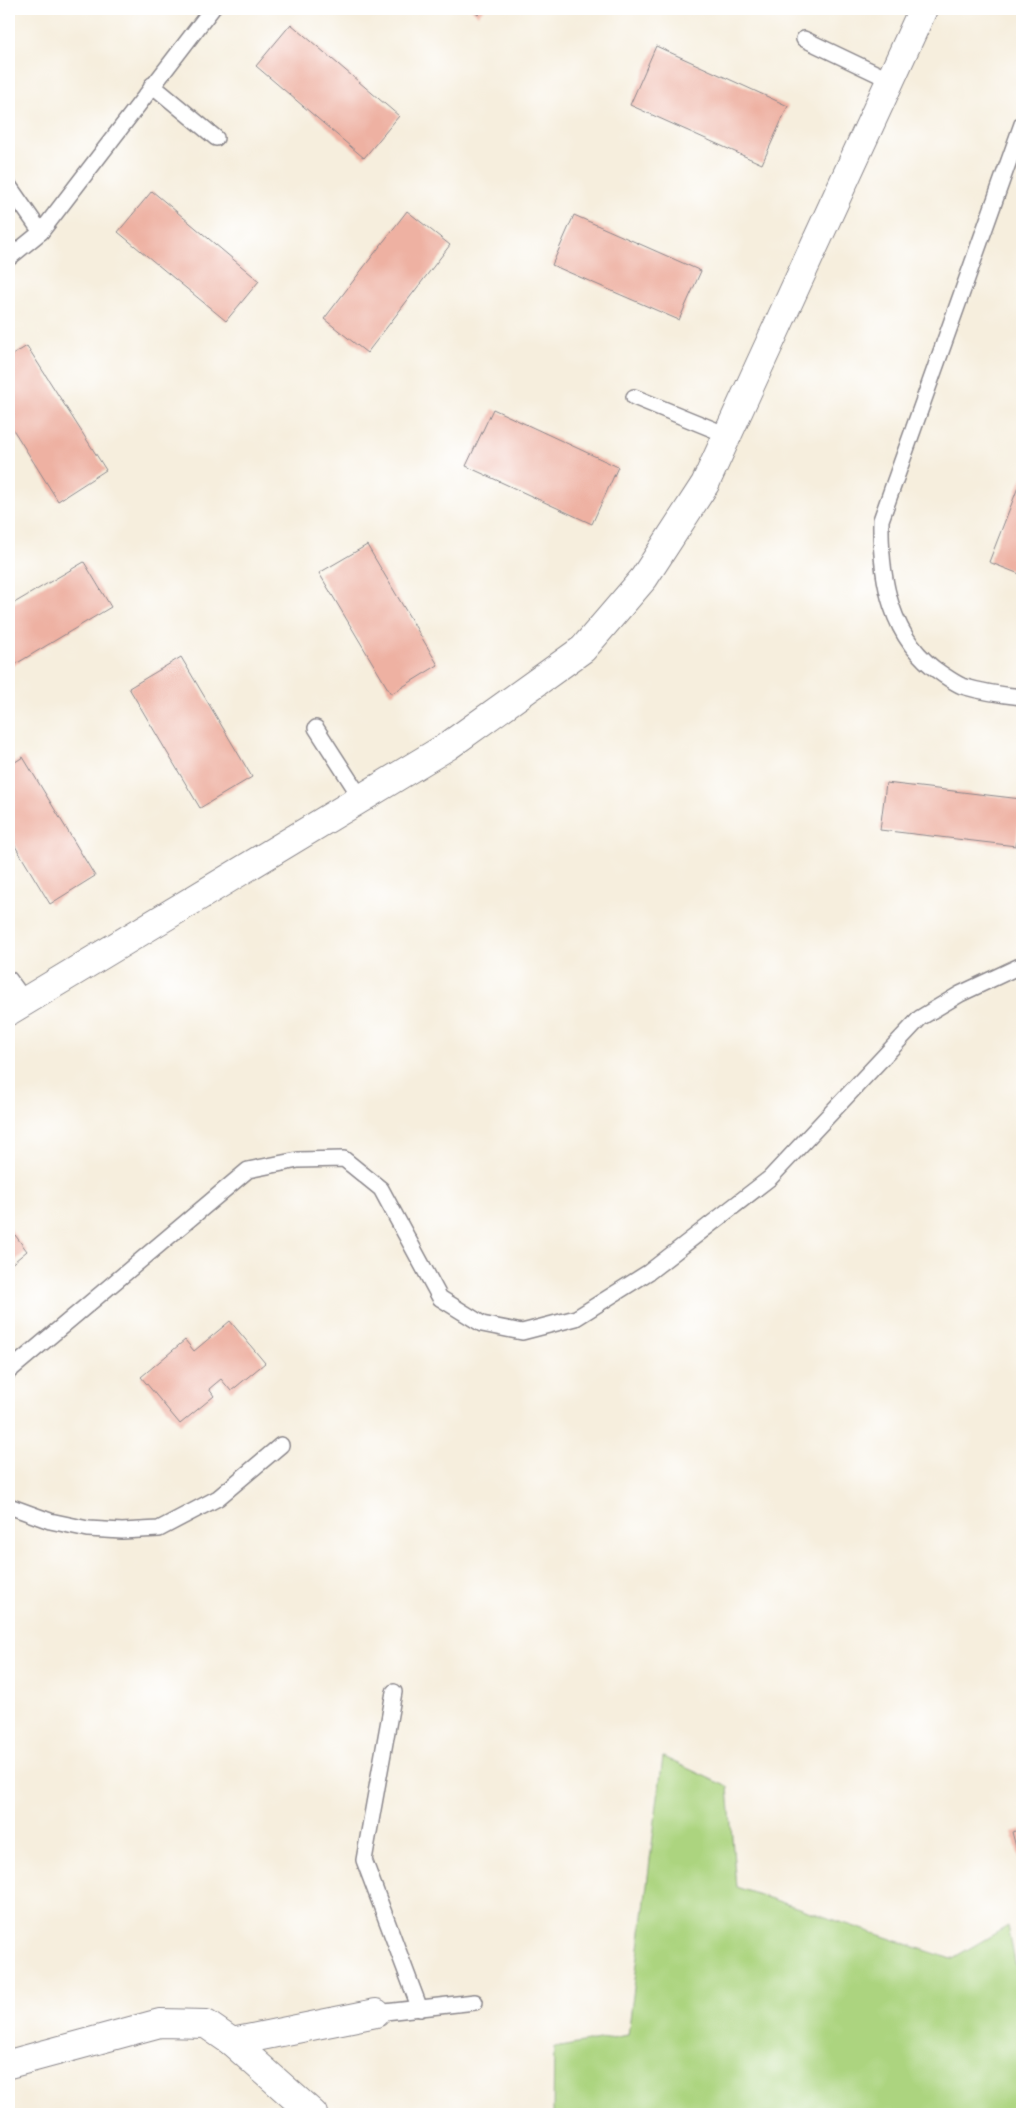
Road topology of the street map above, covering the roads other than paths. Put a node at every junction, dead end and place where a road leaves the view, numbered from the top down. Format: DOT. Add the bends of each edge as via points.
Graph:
graph roads {
  1 [pos="212,9"];
  2 [pos="922,9"];
  3 [pos="804,39"];
  4 [pos="890,80"];
  5 [pos="152,85"];
  6 [pos="1022,124"];
  7 [pos="216,138"];
  8 [pos="9,186"];
  9 [pos="41,232"];
  10 [pos="9,258"];
  11 [pos="634,397"];
  12 [pos="728,435"];
  13 [pos="1022,697"];
  14 [pos="316,728"];
  15 [pos="361,798"];
  16 [pos="1022,965"];
  17 [pos="9,978"];
  18 [pos="17,1006"];
  19 [pos="9,1371"];
  20 [pos="281,1444"];
  21 [pos="9,1506"];
  22 [pos="394,1692"];
  23 [pos="474,2002"];
  24 [pos="420,2009"];
  25 [pos="376,2013"];
  26 [pos="232,2042"];
  27 [pos="9,2064"];
  28 [pos="313,2114"];
  1 -- 5 [label="lane"];
  2 -- 4 [label="street"];
  3 -- 4 [label="lane"];
  4 -- 12 [label="street"];
  5 -- 7 [label="lane"];
  5 -- 9 [label="lane"];
  6 -- 13 [label="lane" via="882,520 881,551 893,614 908,641 931,666 960,685 996,695"];
  8 -- 9 [label="lane"];
  9 -- 10 [label="lane"];
  11 -- 12 [label="lane"];
  12 -- 15 [label="street" via="705,484 644,578 582,649 448,746"];
  14 -- 15 [label="lane"];
  15 -- 18 [label="street"];
  16 -- 19 [label="lane" via="960,994 920,1018 770,1178 649,1272 576,1318 522,1332 482,1324 440,1298 381,1189 344,1159 298,1160 248,1170"];
  17 -- 18 [label="lane"];
  20 -- 21 [label="lane" via="218,1498 159,1529 88,1529 50,1521"];
  22 -- 24 [label="lane" via="364,1860"];
  23 -- 24 [label="lane"];
  24 -- 25 [label="lane"];
  25 -- 26 [label="street"];
  26 -- 27 [label="street" via="206,2024 160,2023"];
  26 -- 28 [label="street"];
}
